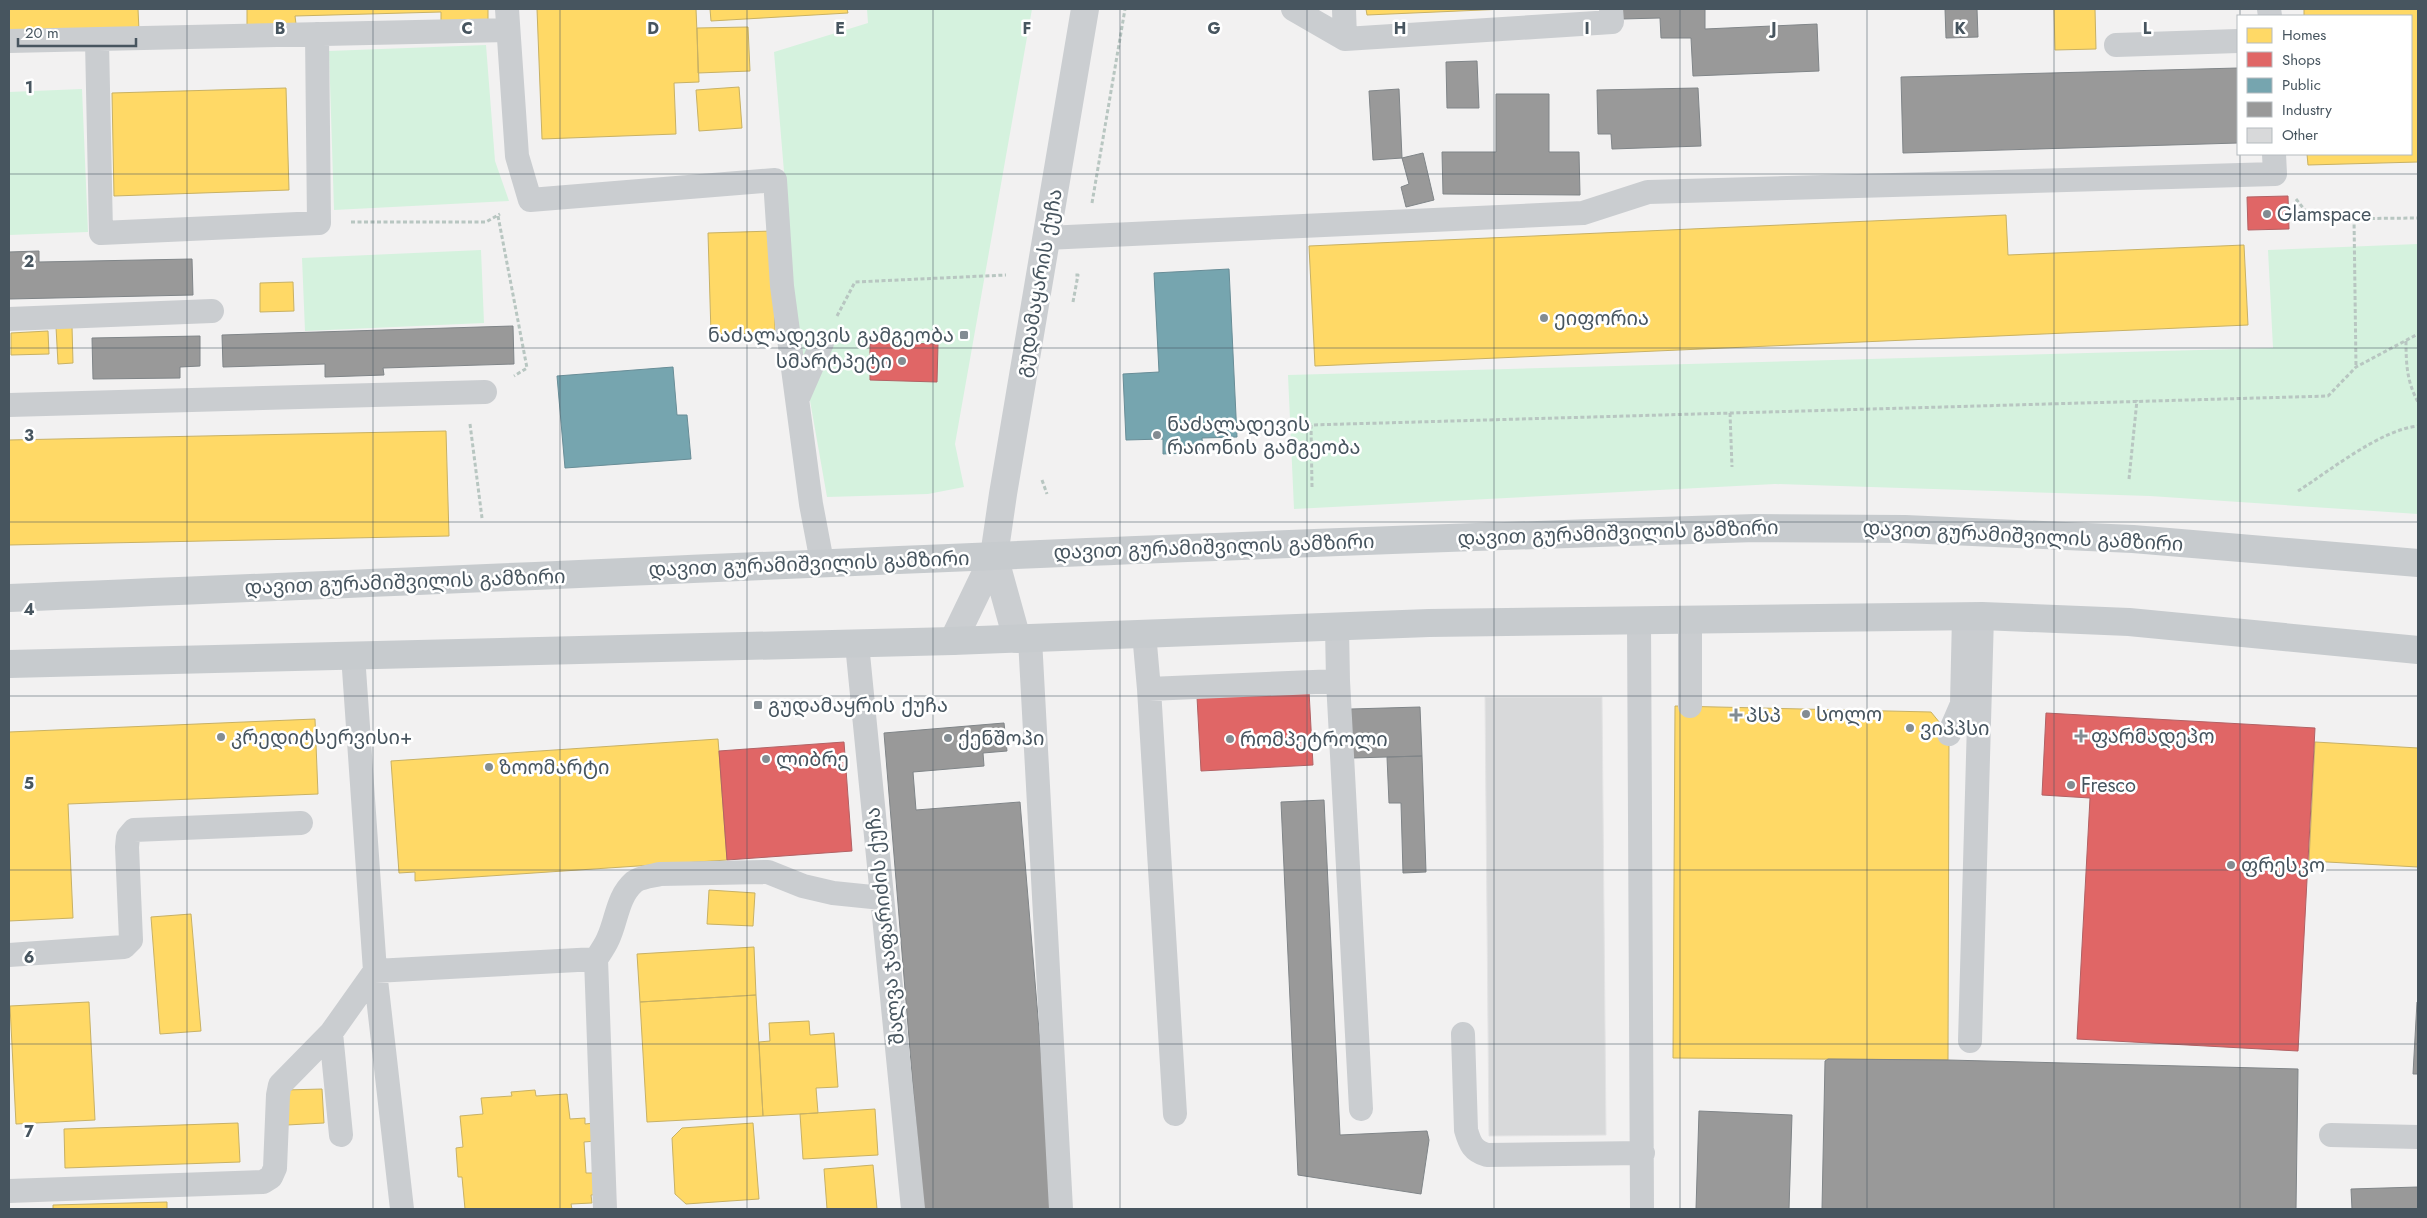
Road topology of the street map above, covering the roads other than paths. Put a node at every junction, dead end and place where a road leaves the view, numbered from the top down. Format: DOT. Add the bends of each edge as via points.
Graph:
graph roads {
  1 [pos="1085,9"];
  2 [pos="1293,9"];
  3 [pos="1344,9"];
  4 [pos="1611,9"];
  5 [pos="507,20"];
  6 [pos="317,34"];
  7 [pos="1345,39"];
  8 [pos="97,40"];
  9 [pos="9,41"];
  10 [pos="2237,41"];
  11 [pos="2116,45"];
  12 [pos="2274,164"];
  13 [pos="1046,238"];
  14 [pos="212,311"];
  15 [pos="9,319"];
  16 [pos="822,343"];
  17 [pos="476,392"];
  18 [pos="798,398"];
  19 [pos="9,405"];
  20 [pos="994,556"];
  21 [pos="822,562"];
  22 [pos="2418,563"];
  23 [pos="9,598"];
  24 [pos="1973,616"];
  25 [pos="1690,620"];
  26 [pos="1639,621"];
  27 [pos="1337,627"];
  28 [pos="1144,633"];
  29 [pos="1024,639"];
  30 [pos="954,641"];
  31 [pos="857,644"];
  32 [pos="2418,650"];
  33 [pos="353,655"];
  34 [pos="9,664"];
  35 [pos="1338,681"];
  36 [pos="1149,690"];
  37 [pos="1690,706"];
  38 [pos="1949,734"];
  39 [pos="301,822"];
  40 [pos="882,898"];
  41 [pos="9,955"];
  42 [pos="596,959"];
  43 [pos="375,972"];
  44 [pos="331,1033"];
  45 [pos="1463,1034"];
  46 [pos="1970,1041"];
  47 [pos="1360,1109"];
  48 [pos="1175,1114"];
  49 [pos="341,1135"];
  50 [pos="2331,1135"];
  51 [pos="2418,1137"];
  52 [pos="1643,1153"];
  53 [pos="9,1191"];
  54 [pos="402,1209"];
  55 [pos="605,1209"];
  56 [pos="913,1209"];
  57 [pos="1060,1209"];
  58 [pos="1642,1209"];
  1 -- 13 [label="street, გუდამაყარის ქუჩა"];
  2 -- 7 [label="lane"];
  3 -- 7 [label="lane"];
  4 -- 7 [label="lane" via="1612,22"];
  5 -- 6 [label="lane"];
  5 -- 18 [label="lane" via="517,156 530,200 775,180 782,286"];
  6 -- 8 [label="lane"];
  6 -- 8 [label="lane" via="320,223 101,233"];
  8 -- 9 [label="lane"];
  10 -- 11 [label="lane"];
  12 -- 13 [label="lane" via="1648,192 1583,213"];
  13 -- 20 [label="street, გუდამაყარის ქუჩა"];
  14 -- 15 [label="lane"];
  16 -- 18 [label="lane"];
  17 -- 19 [label="lane"];
  18 -- 21 [label="lane"];
  20 -- 21 [label="main road, დავით გურამიშვილის გამზირი"];
  20 -- 22 [label="main road, დავით გურამიშვილის გამზირი" via="1756,528 1905,529 2133,539"];
  20 -- 29 [label="street"];
  20 -- 30 [label="street"];
  21 -- 23 [label="main road, დავით გურამიშვილის გამზირი" via="480,580"];
  24 -- 25 [label="main road"];
  24 -- 32 [label="main road" via="2129,622"];
  24 -- 38 [label="lane" via="1962,704"];
  24 -- 46 [label="lane"];
  25 -- 26 [label="main road"];
  25 -- 37 [label="lane"];
  26 -- 27 [label="main road"];
  26 -- 52 [label="lane"];
  27 -- 28 [label="main road"];
  27 -- 35 [label="lane"];
  28 -- 29 [label="main road"];
  28 -- 36 [label="lane"];
  29 -- 30 [label="main road"];
  29 -- 57 [label="lane"];
  30 -- 31 [label="main road"];
  31 -- 33 [label="main road"];
  31 -- 40 [label="lane, შალვა ჯაფარიძის ქუჩა"];
  33 -- 34 [label="main road"];
  33 -- 43 [label="lane"];
  35 -- 36 [label="lane"];
  35 -- 47 [label="lane"];
  36 -- 48 [label="lane"];
  39 -- 41 [label="lane" via="134,830 128,837 127,847 130,940 124,947"];
  40 -- 42 [label="lane" via="832,893 802,886 768,872 660,874 635,881 616,912 609,938"];
  40 -- 56 [label="lane, შალვა ჯაფარიძის ქუჩა"];
  42 -- 43 [label="lane"];
  42 -- 55 [label="lane"];
  43 -- 44 [label="lane"];
  43 -- 54 [label="lane"];
  44 -- 49 [label="lane"];
  44 -- 53 [label="lane" via="280,1085 275,1168 271,1177 262,1182"];
  45 -- 52 [label="lane" via="1466,1130 1475,1152 1487,1155"];
  50 -- 51 [label="lane"];
  52 -- 58 [label="lane"];
}
